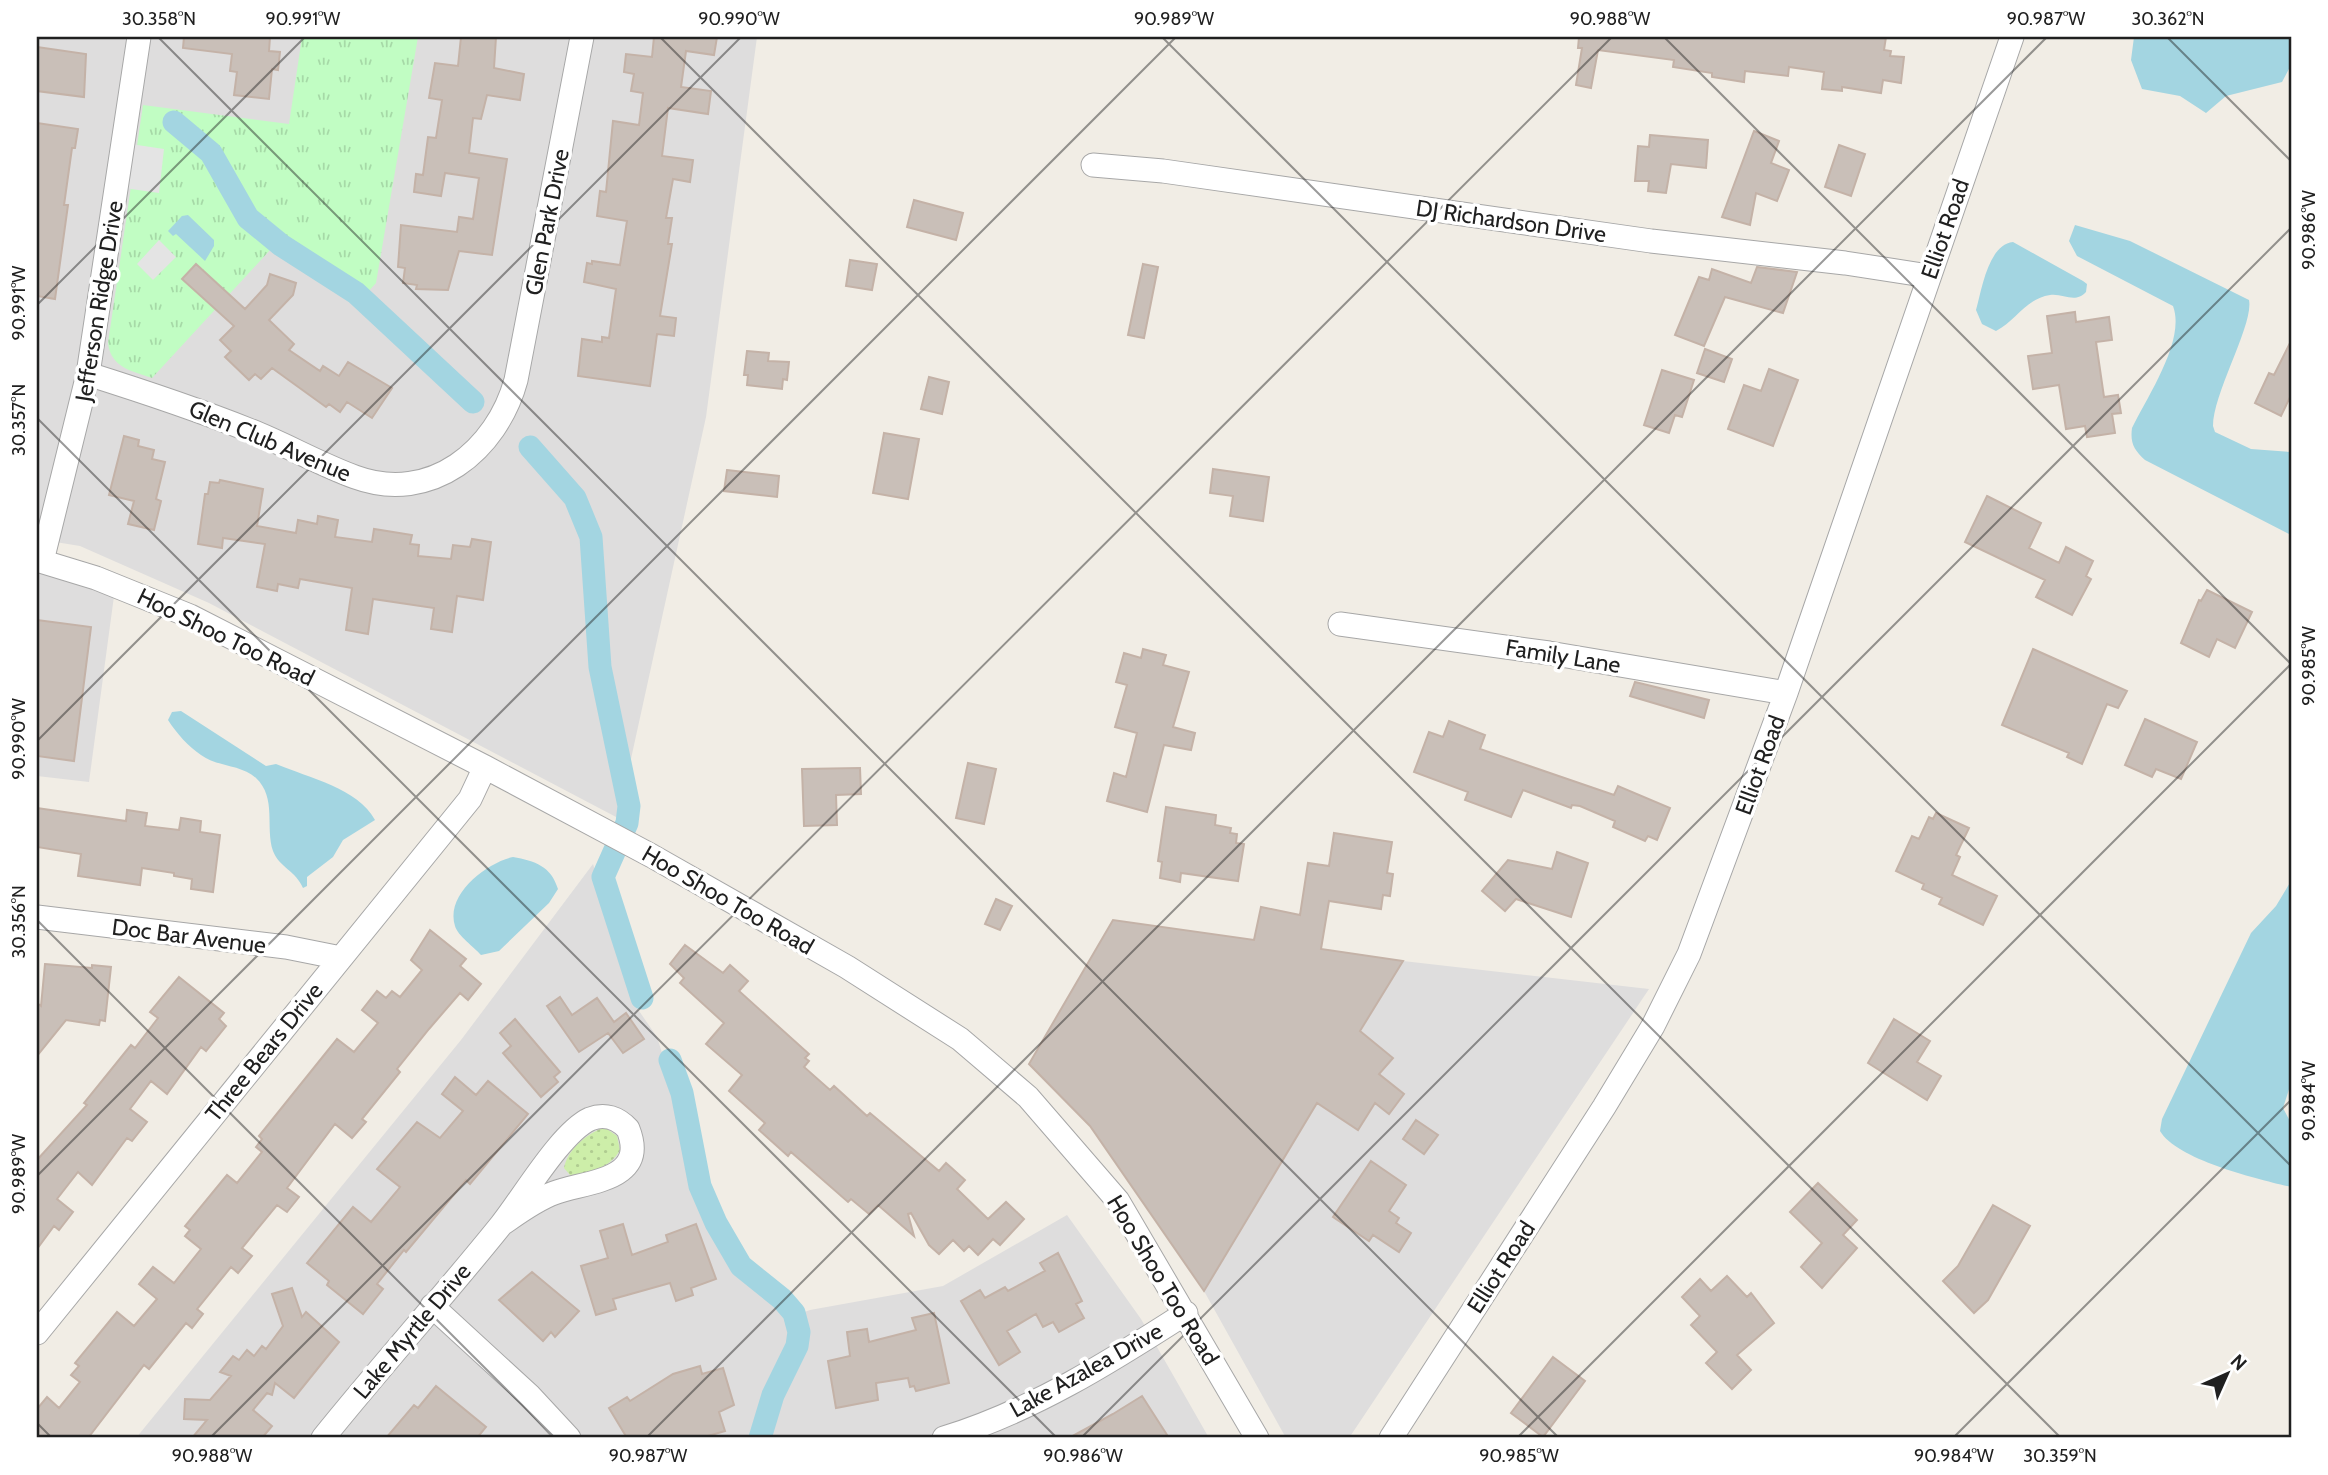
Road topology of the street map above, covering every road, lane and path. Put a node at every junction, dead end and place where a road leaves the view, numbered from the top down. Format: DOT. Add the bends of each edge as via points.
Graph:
graph roads {
  1 [pos="139,37"];
  2 [pos="582,37"];
  3 [pos="2012,37"];
  4 [pos="1093,165"];
  5 [pos="1929,276"];
  6 [pos="88,374"];
  7 [pos="509,407"];
  8 [pos="39,560"];
  9 [pos="1340,624"];
  10 [pos="1786,693"];
  11 [pos="485,767"];
  12 [pos="37,917"];
  13 [pos="341,958"];
  14 [pos="502,1224"];
  15 [pos="432,1306"];
  16 [pos="1186,1313"];
  17 [pos="37,1333"];
  18 [pos="323,1438"];
  19 [pos="569,1438"];
  20 [pos="944,1438"];
  21 [pos="1257,1438"];
  22 [pos="1391,1438"];
  1 -- 6 [label="street, Jefferson Ridge Drive"];
  2 -- 7 [label="street, Glen Park Drive"];
  3 -- 5 [label="street, Elliot Road"];
  4 -- 5 [label="street, DJ Richardson Drive"];
  5 -- 10 [label="street, Elliot Road"];
  6 -- 7 [label="street, Glen Club Avenue" via="251,431 357,478 391,484 429,478 462,463 493,435"];
  6 -- 8 [label="street, Jefferson Ridge Drive"];
  8 -- 11 [label="street, Hoo Shoo Too Road" via="190,616"];
  9 -- 10 [label="street, Family Lane"];
  10 -- 22 [label="street, Elliot Road" via="1689,954 1653,1026"];
  11 -- 13 [label="street, Three Bears Drive" via="473,795"];
  11 -- 16 [label="street, Hoo Shoo Too Road" via="633,846 911,1006 1000,1071 1055,1126 1118,1201"];
  12 -- 13 [label="street, Doc Bar Avenue" via="286,947"];
  13 -- 17 [label="street, Three Bears Drive"];
  14 -- 14 [label="street, Lake Myrtle Drive" via="578,1127 612,1117 628,1129 631,1155 622,1170 591,1185 553,1193"];
  14 -- 15 [label="street, Lake Myrtle Drive"];
  15 -- 18 [label="street, Lake Myrtle Drive"];
  15 -- 19 [label="street"];
  16 -- 20 [label="street, Lake Azalea Drive" via="1068,1385 981,1426"];
  16 -- 21 [label="street, Hoo Shoo Too Road"];
}
